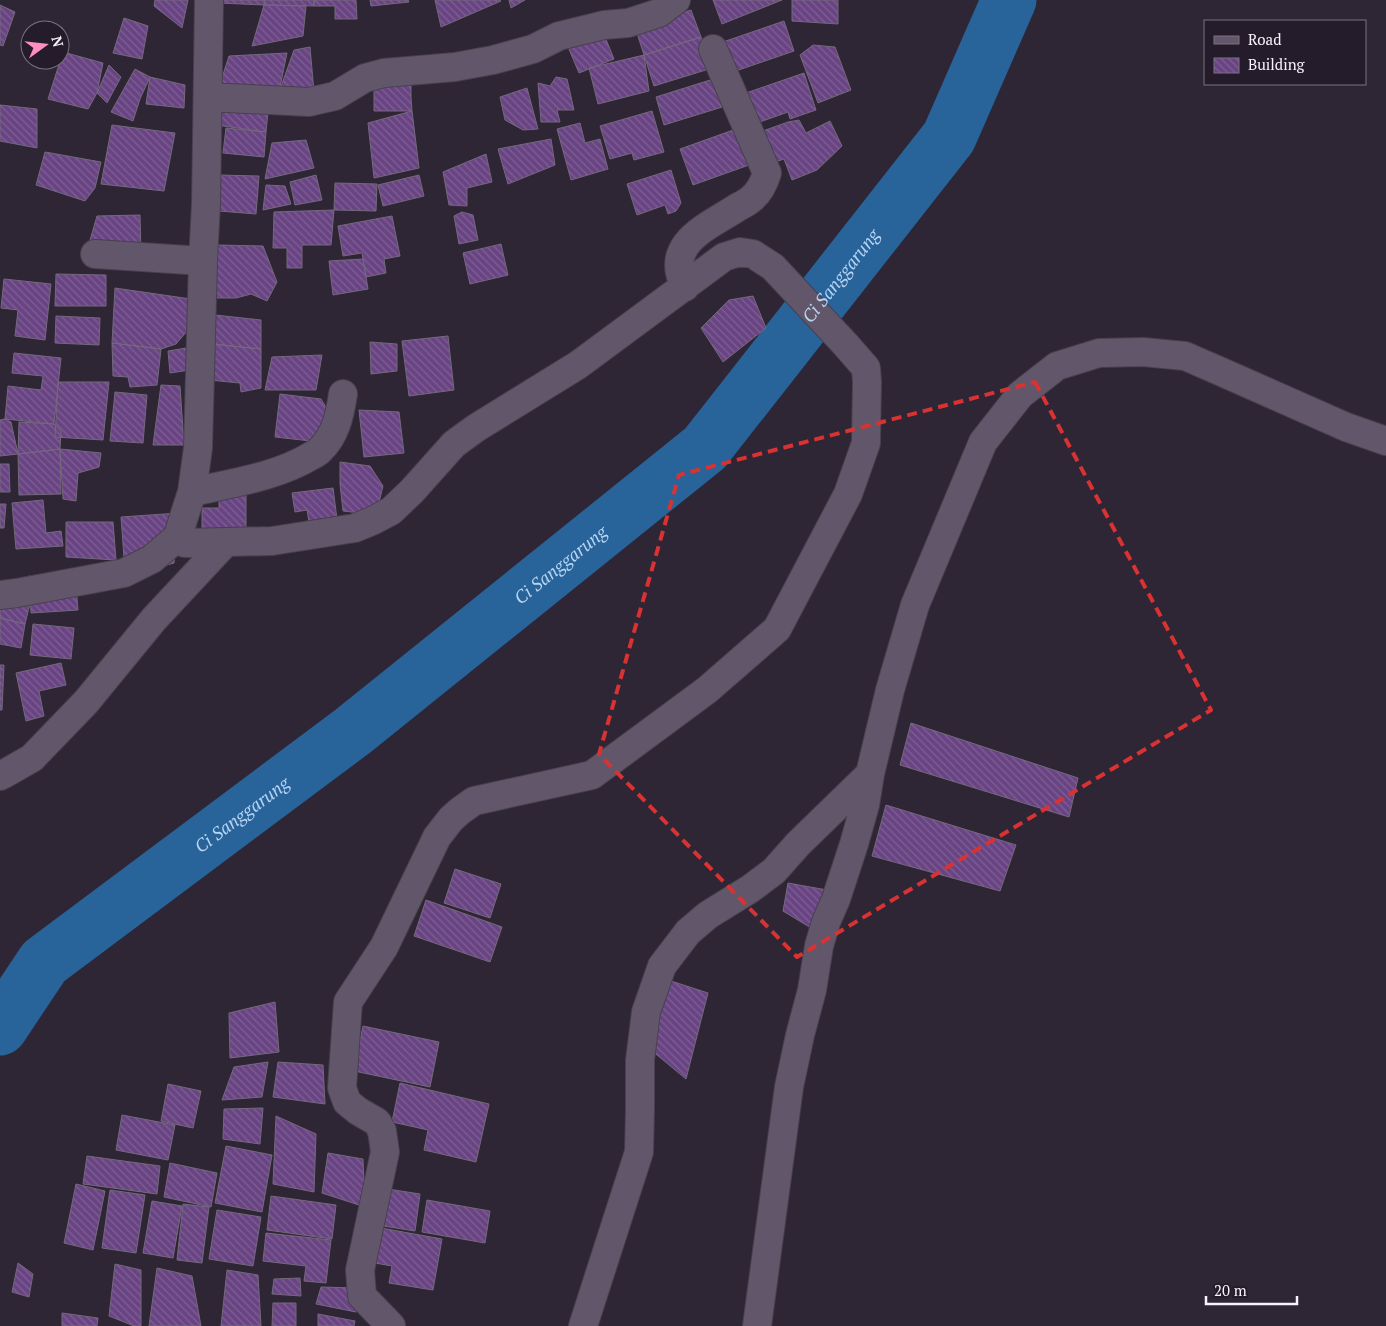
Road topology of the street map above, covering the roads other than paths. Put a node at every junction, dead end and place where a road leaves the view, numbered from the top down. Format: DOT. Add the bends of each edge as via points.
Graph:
graph roads {
  1 [pos="208,0"];
  2 [pos="676,0"];
  3 [pos="713,49"];
  4 [pos="208,97"];
  5 [pos="95,254"];
  6 [pos="203,261"];
  7 [pos="684,286"];
  8 [pos="343,394"];
  9 [pos="1386,441"];
  10 [pos="192,492"];
  11 [pos="180,535"];
  12 [pos="225,543"];
  13 [pos="0,595"];
  14 [pos="870,774"];
  15 [pos="0,776"];
  16 [pos="391,1326"];
  17 [pos="583,1326"];
  18 [pos="757,1326"];
  1 -- 4 [label="street"];
  2 -- 4 [label="street" via="659,13 628,23 559,36 533,49 493,60 384,73 365,78 335,96 309,102"];
  3 -- 7 [label="street" via="767,173 764,184 752,199 689,240 678,264"];
  4 -- 6 [label="street"];
  5 -- 6 [label="street"];
  6 -- 10 [label="street" via="198,448"];
  7 -- 12 [label="street" via="578,365 454,444 391,511 355,528 272,541"];
  7 -- 16 [label="street" via="724,257 740,252 753,254 773,266 866,368 866,443 848,494 777,628 708,690 592,774 474,801 460,811 437,837 384,947 348,1002 342,1088 347,1102 377,1122 382,1131 385,1152 360,1283 362,1296"];
  8 -- 10 [label="street" via="339,418 320,451 300,463 263,476"];
  9 -- 14 [label="street" via="1346,427 1185,356 1144,352 1099,353 1057,366 1020,395 983,442 915,606"];
  10 -- 11 [label="street"];
  11 -- 12 [label="street" via="185,543"];
  11 -- 13 [label="street" via="152,559 124,573"];
  12 -- 15 [label="street" via="154,619 86,702 32,758"];
  14 -- 17 [label="street" via="774,871 688,932 662,966 644,1022 640,1060 639,1152"];
  14 -- 18 [label="street" via="854,844 819,946 800,1035 788,1096"];
}
